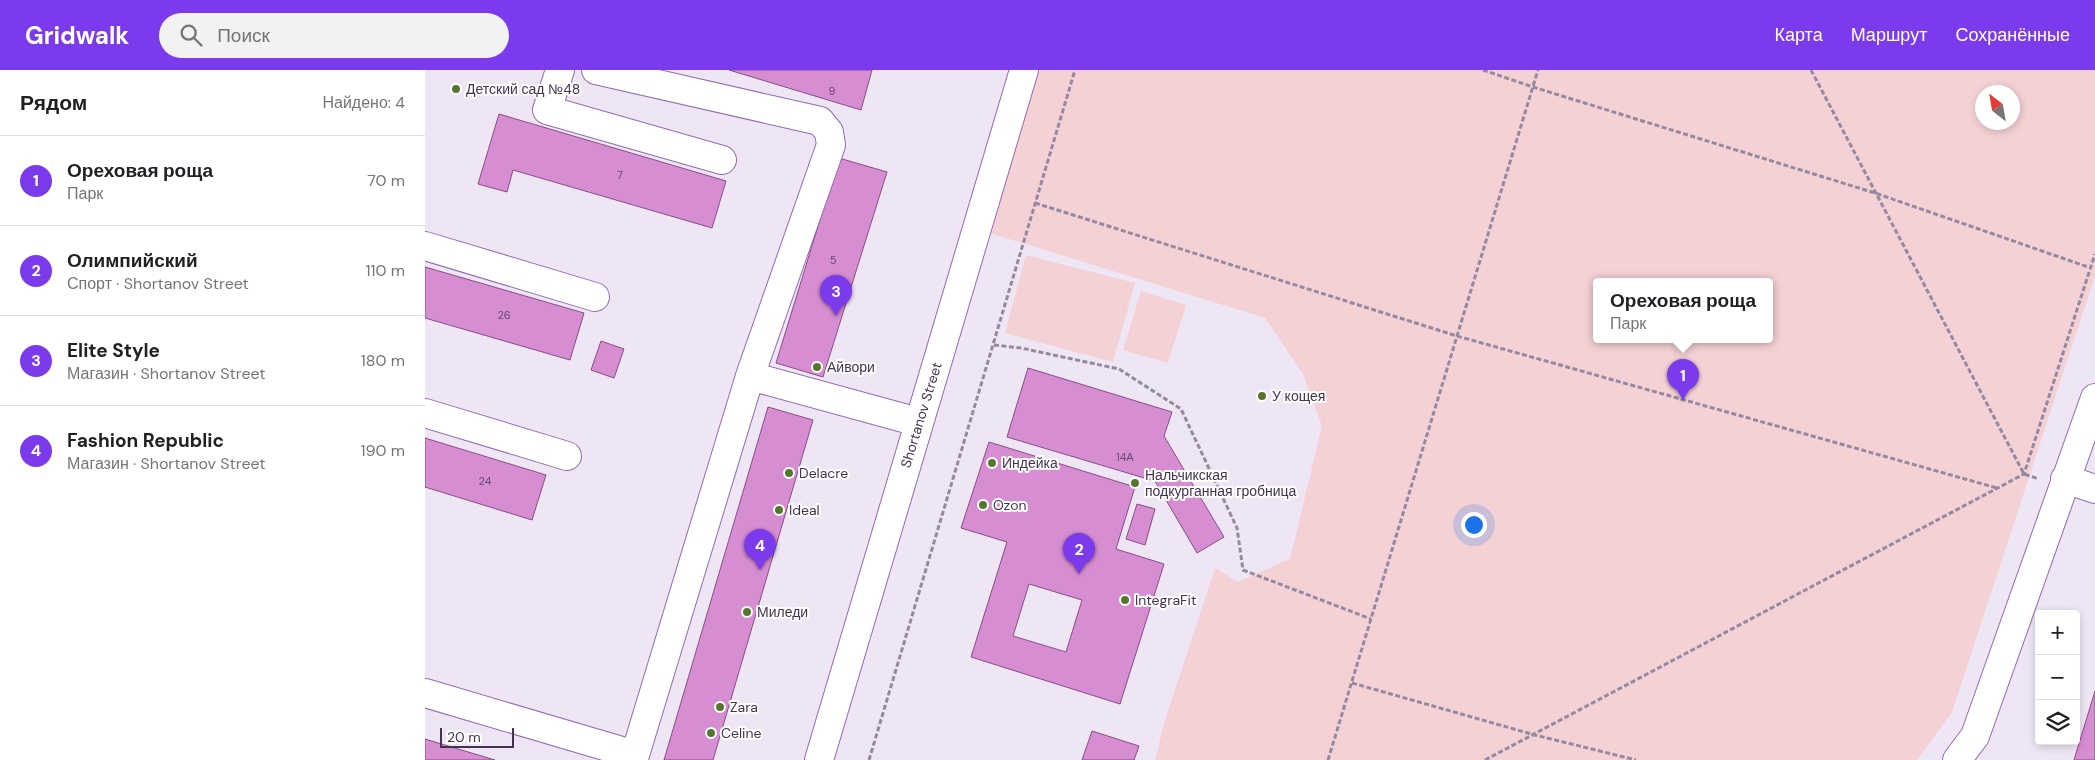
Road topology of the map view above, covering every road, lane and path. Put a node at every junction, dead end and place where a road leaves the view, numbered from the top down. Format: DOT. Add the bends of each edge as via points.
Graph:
graph roads {
  1 [pos="560,70"];
  2 [pos="596,70"];
  3 [pos="1024,70"];
  4 [pos="1075,70"];
  5 [pos="1483,70"];
  6 [pos="1539,70"];
  7 [pos="1811,70"];
  8 [pos="1533,87"];
  9 [pos="722,160"];
  10 [pos="1875,193"];
  11 [pos="1035,203"];
  12 [pos="425,246"];
  13 [pos="2095,254"];
  14 [pos="2091,268"];
  15 [pos="595,297"];
  16 [pos="1457,336"];
  17 [pos="994,345"];
  18 [pos="749,376"];
  19 [pos="2095,398"];
  20 [pos="425,413"];
  21 [pos="918,422"];
  22 [pos="567,456"];
  23 [pos="2024,474"];
  24 [pos="2065,479"];
  25 [pos="1997,488"];
  26 [pos="2095,489"];
  27 [pos="1371,619"];
  28 [pos="1352,683"];
  29 [pos="425,693"];
  30 [pos="1535,735"];
  31 [pos="819,760"];
  32 [pos="869,760"];
  33 [pos="1328,760"];
  34 [pos="1485,760"];
  35 [pos="1636,760"];
  36 [pos="1957,760"];
  1 -- 9 [label="street" via="547,110"];
  2 -- 18 [label="street" via="820,122 829,132 831,145"];
  3 -- 21 [label="street, Shortanov Street"];
  4 -- 11 [label="path"];
  5 -- 8 [label="path"];
  6 -- 8 [label="path"];
  7 -- 10 [label="path"];
  8 -- 10 [label="path"];
  8 -- 16 [label="path"];
  10 -- 14 [label="path"];
  10 -- 23 [label="path"];
  11 -- 16 [label="path"];
  11 -- 17 [label="path"];
  12 -- 15 [label="street"];
  13 -- 14 [label="path"];
  14 -- 23 [label="path"];
  16 -- 25 [label="path"];
  16 -- 27 [label="path"];
  17 -- 27 [label="path" via="1119,370 1181,409 1237,528 1243,570"];
  17 -- 32 [label="path"];
  18 -- 21 [label="street"];
  18 -- 29 [label="street" via="635,755"];
  19 -- 24 [label="street"];
  20 -- 22 [label="street"];
  21 -- 31 [label="street, Shortanov Street"];
  23 -- 25 [label="path"];
  24 -- 26 [label="street"];
  24 -- 36 [label="street" via="1975,736"];
  25 -- 30 [label="path"];
  27 -- 28 [label="path"];
  28 -- 30 [label="path"];
  28 -- 33 [label="path"];
  30 -- 34 [label="path"];
  30 -- 35 [label="path"];
}
